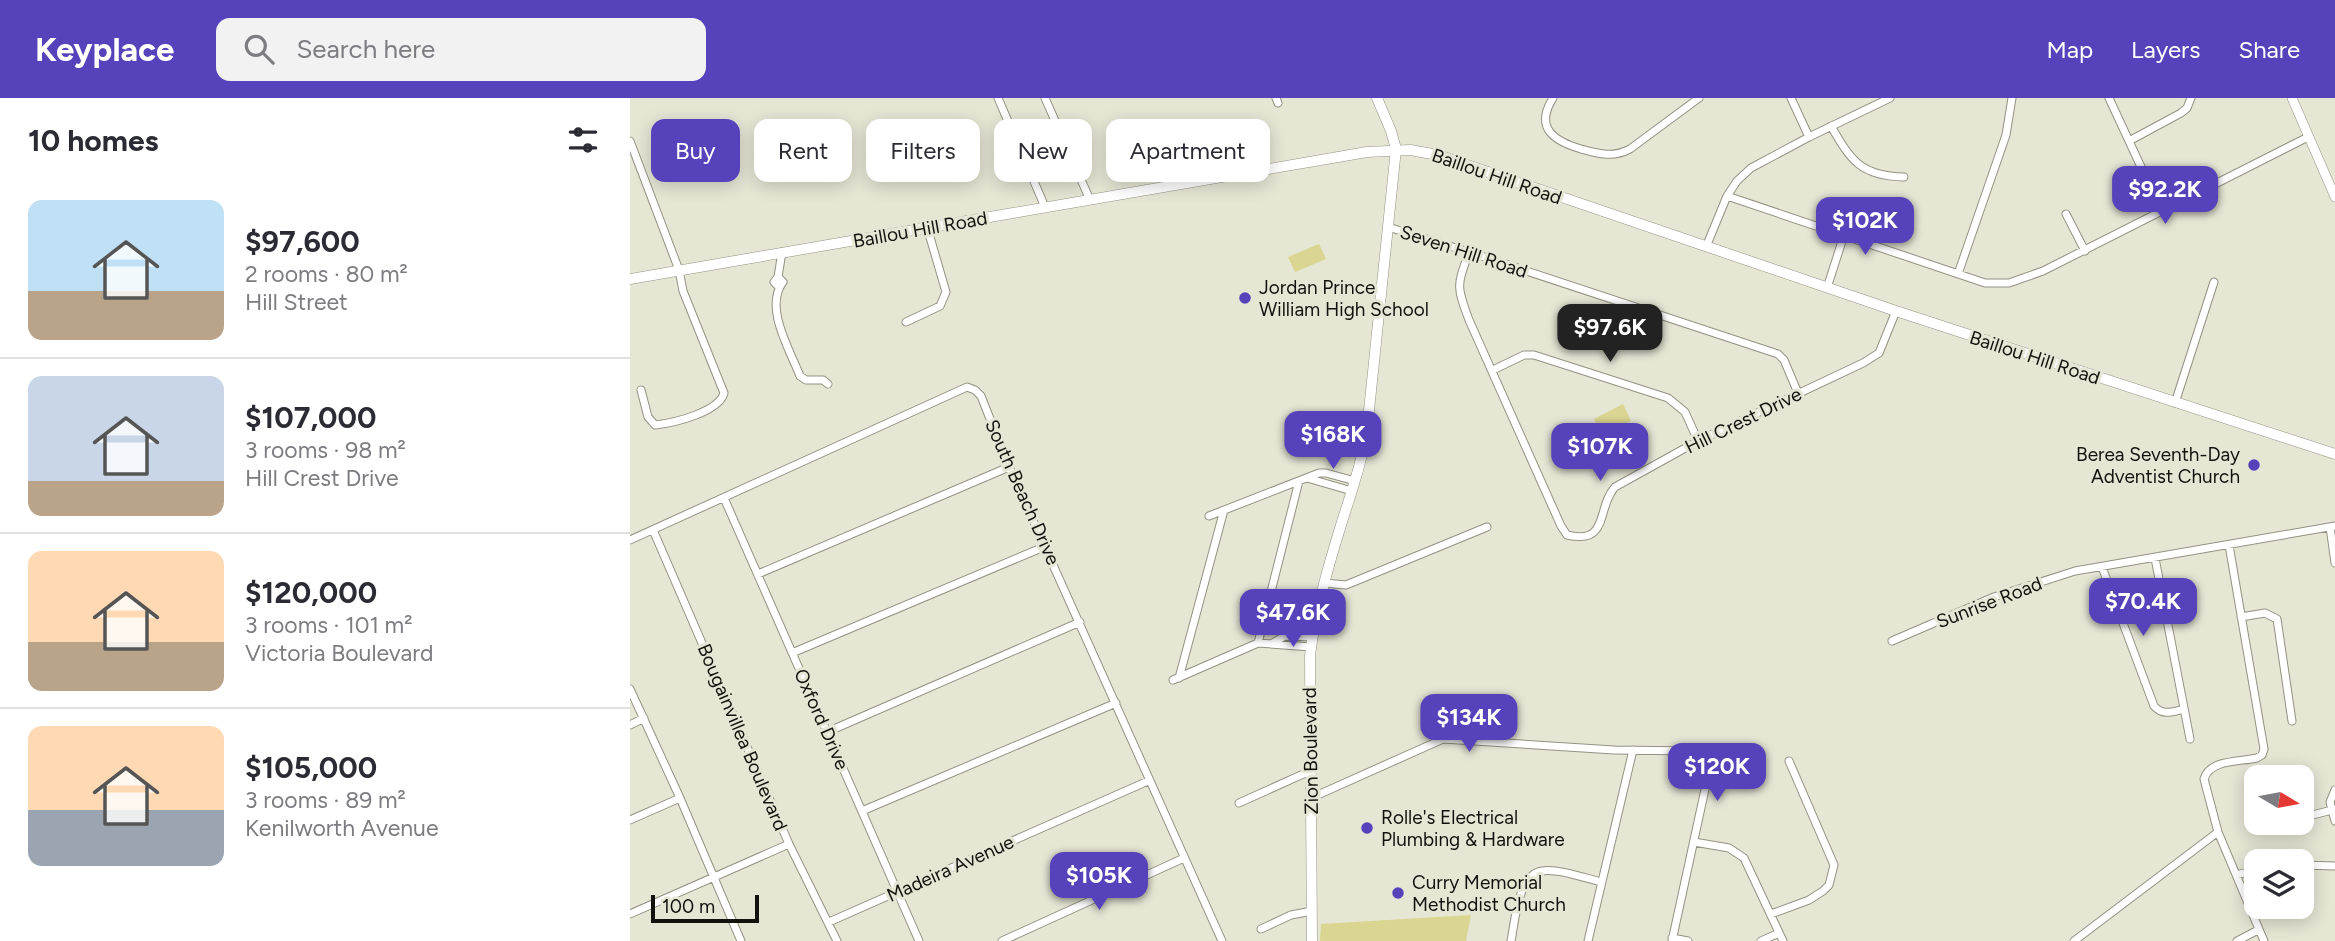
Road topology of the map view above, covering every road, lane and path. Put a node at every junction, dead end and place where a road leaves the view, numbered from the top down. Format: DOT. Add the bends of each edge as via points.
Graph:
graph roads {
  1 [pos="998,98"];
  2 [pos="1045,98"];
  3 [pos="1377,98"];
  4 [pos="1553,98"];
  5 [pos="1699,98"];
  6 [pos="1791,98"];
  7 [pos="1890,98"];
  8 [pos="2012,98"];
  9 [pos="2109,98"];
  10 [pos="2191,98"];
  11 [pos="2292,98"];
  12 [pos="1831,126"];
  13 [pos="1809,137"];
  14 [pos="2308,137"];
  15 [pos="630,141"];
  16 [pos="2129,141"];
  17 [pos="1396,149"];
  18 [pos="1904,177"];
  19 [pos="1727,196"];
  20 [pos="2335,197"];
  21 [pos="1090,200"];
  22 [pos="1045,207"];
  23 [pos="2162,212"];
  24 [pos="2066,214"];
  25 [pos="1388,227"];
  26 [pos="927,228"];
  27 [pos="1844,236"];
  28 [pos="1706,247"];
  29 [pos="2085,251"];
  30 [pos="782,252"];
  31 [pos="1469,252"];
  32 [pos="679,270"];
  33 [pos="1958,274"];
  34 [pos="630,279"];
  35 [pos="2214,282"];
  36 [pos="1827,288"];
  37 [pos="1896,311"];
  38 [pos="906,322"];
  39 [pos="1493,370"];
  40 [pos="828,384"];
  41 [pos="641,390"];
  42 [pos="1798,393"];
  43 [pos="2175,403"];
  44 [pos="1698,441"];
  45 [pos="2335,454"];
  46 [pos="1009,467"];
  47 [pos="1302,480"];
  48 [pos="1356,481"];
  49 [pos="1352,491"];
  50 [pos="724,498"];
  51 [pos="1224,510"];
  52 [pos="1209,516"];
  53 [pos="1487,527"];
  54 [pos="2332,527"];
  55 [pos="653,530"];
  56 [pos="630,540"];
  57 [pos="2229,545"];
  58 [pos="1046,546"];
  59 [pos="2155,558"];
  60 [pos="2335,564"];
  61 [pos="2102,567"];
  62 [pos="758,574"];
  63 [pos="1325,583"];
  64 [pos="2241,617"];
  65 [pos="1080,622"];
  66 [pos="1892,641"];
  67 [pos="1311,642"];
  68 [pos="1258,643"];
  69 [pos="792,653"];
  70 [pos="630,689"];
  71 [pos="1115,703"];
  72 [pos="2184,709"];
  73 [pos="644,718"];
  74 [pos="2292,721"];
  75 [pos="630,725"];
  76 [pos="827,732"];
  77 [pos="2190,739"];
  78 [pos="1633,750"];
  79 [pos="1789,761"];
  80 [pos="1310,771"];
  81 [pos="1148,781"];
  82 [pos="2335,790"];
  83 [pos="680,797"];
  84 [pos="1311,799"];
  85 [pos="1239,803"];
  86 [pos="2332,810"];
  87 [pos="862,811"];
  88 [pos="2314,815"];
  89 [pos="630,820"];
  90 [pos="2335,821"];
  91 [pos="2218,832"];
  92 [pos="1694,842"];
  93 [pos="789,844"];
  94 [pos="1184,858"];
  95 [pos="2314,865"];
  96 [pos="2335,866"];
  97 [pos="2244,873"];
  98 [pos="2236,875"];
  99 [pos="714,876"];
  100 [pos="1601,882"];
  101 [pos="897,891"];
  102 [pos="1312,911"];
  103 [pos="630,914"];
  104 [pos="1770,914"];
  105 [pos="829,922"];
  106 [pos="1261,929"];
  107 [pos="2258,930"];
  108 [pos="1779,933"];
  109 [pos="1672,939"];
  110 [pos="1219,940"];
  111 [pos="741,941"];
  112 [pos="837,941"];
  113 [pos="919,941"];
  114 [pos="1002,941"];
  115 [pos="1312,941"];
  116 [pos="1511,941"];
  117 [pos="1588,941"];
  118 [pos="1688,941"];
  119 [pos="1761,941"];
  120 [pos="1783,941"];
  121 [pos="2074,941"];
  122 [pos="2237,941"];
  123 [pos="2264,941"];
  1 -- 22 [label="street"];
  2 -- 21 [label="street"];
  3 -- 17 [label="main road"];
  4 -- 5 [label="street" via="1546,119 1553,137 1567,145 1614,155 1630,149"];
  6 -- 13 [label="street"];
  7 -- 12 [label="street"];
  8 -- 33 [label="street" via="2006,135"];
  9 -- 16 [label="street"];
  10 -- 16 [label="street" via="2181,113"];
  11 -- 14 [label="street"];
  12 -- 13 [label="street"];
  12 -- 18 [label="street" via="1846,153 1864,169"];
  13 -- 19 [label="street" via="1757,163"];
  14 -- 20 [label="street"];
  14 -- 23 [label="street"];
  15 -- 32 [label="street"];
  16 -- 23 [label="street"];
  17 -- 21 [label="main road, Baillou Hill Road"];
  17 -- 25 [label="main road, Zion Boulevard"];
  17 -- 28 [label="main road, Baillou Hill Road" via="1438,155"];
  19 -- 27 [label="street"];
  19 -- 28 [label="street"];
  21 -- 22 [label="main road, Baillou Hill Road"];
  22 -- 26 [label="main road, Baillou Hill Road"];
  23 -- 29 [label="street"];
  24 -- 29 [label="street"];
  25 -- 31 [label="street, Seven Hill Road"];
  25 -- 48 [label="main road, Zion Boulevard" via="1366,443"];
  26 -- 30 [label="main road, Baillou Hill Road"];
  26 -- 38 [label="street" via="946,292 940,306"];
  27 -- 33 [label="street"];
  27 -- 36 [label="street"];
  28 -- 36 [label="main road, Baillou Hill Road"];
  29 -- 33 [label="street" via="2009,283 1985,283"];
  30 -- 32 [label="main road, Baillou Hill Road"];
  30 -- 40 [label="street" via="774,282 778,286 777,317 800,376"];
  31 -- 39 [label="street, Hill Crest Drive" via="1459,294"];
  31 -- 42 [label="street, Seven Hill Road" via="1778,354"];
  32 -- 34 [label="main road, Baillou Hill Road"];
  32 -- 41 [label="street" via="723,397 707,410 672,424 655,425 648,417"];
  35 -- 43 [label="street"];
  36 -- 37 [label="main road, Baillou Hill Road"];
  37 -- 42 [label="street, Hill Crest Drive" via="1879,353"];
  37 -- 43 [label="main road, Baillou Hill Road"];
  39 -- 44 [label="street" via="1534,355 1668,398 1685,412"];
  39 -- 44 [label="street, Hill Crest Drive" via="1567,535 1590,536 1601,523 1608,495 1615,487"];
  42 -- 44 [label="street, Hill Crest Drive"];
  43 -- 45 [label="main road, Baillou Hill Road"];
  46 -- 50 [label="street, South Beach Drive" via="981,396 967,387"];
  46 -- 58 [label="street, South Beach Drive"];
  46 -- 62 [label="street"];
  47 -- 48 [label="street" via="1326,473"];
  47 -- 49 [label="street"];
  47 -- 51 [label="street"];
  47 -- 68 [label="street"];
  48 -- 49 [label="main road, Zion Boulevard"];
  49 -- 63 [label="main road, Zion Boulevard"];
  50 -- 55 [label="street, South Beach Drive"];
  50 -- 62 [label="street, Oxford Drive"];
  51 -- 52 [label="street"];
  51 -- 68 [label="street" via="1176,679"];
  53 -- 63 [label="street" via="1346,585"];
  54 -- 57 [label="street, Sunrise Road"];
  54 -- 60 [label="street"];
  55 -- 56 [label="street, South Beach Drive"];
  55 -- 93 [label="street, Bougainvillea Boulevard"];
  57 -- 59 [label="street, Sunrise Road"];
  57 -- 64 [label="street"];
  58 -- 65 [label="street, South Beach Drive"];
  58 -- 69 [label="street"];
  59 -- 61 [label="street, Sunrise Road"];
  59 -- 72 [label="street"];
  61 -- 66 [label="street, Sunrise Road" via="2074,571 1994,597"];
  61 -- 72 [label="street" via="2154,706 2167,713"];
  62 -- 69 [label="street, Oxford Drive"];
  63 -- 67 [label="main road, Zion Boulevard"];
  64 -- 74 [label="street" via="2265,613 2277,619"];
  64 -- 91 [label="street" via="2264,749 2257,758 2222,764 2207,772 2204,783"];
  65 -- 71 [label="street, South Beach Drive"];
  65 -- 76 [label="street"];
  67 -- 68 [label="street"];
  67 -- 80 [label="main road, Zion Boulevard"];
  69 -- 76 [label="street, Oxford Drive"];
  70 -- 73 [label="street"];
  71 -- 81 [label="street, South Beach Drive"];
  71 -- 87 [label="street"];
  72 -- 77 [label="street"];
  73 -- 75 [label="street"];
  73 -- 83 [label="street"];
  76 -- 87 [label="street, Oxford Drive"];
  78 -- 84 [label="street" via="1443,739"];
  78 -- 92 [label="street" via="1697,751 1710,762"];
  78 -- 100 [label="street"];
  79 -- 104 [label="street" via="1834,865 1823,891"];
  80 -- 84 [label="main road, Zion Boulevard"];
  80 -- 85 [label="street"];
  81 -- 94 [label="street, South Beach Drive"];
  81 -- 101 [label="street, Madeira Avenue"];
  82 -- 86 [label="street"];
  83 -- 89 [label="street"];
  83 -- 99 [label="street"];
  84 -- 102 [label="main road, Zion Boulevard"];
  86 -- 88 [label="street"];
  86 -- 90 [label="street"];
  87 -- 101 [label="street, Oxford Drive"];
  91 -- 98 [label="street"];
  91 -- 121 [label="street"];
  92 -- 104 [label="street" via="1729,848 1744,858"];
  92 -- 109 [label="street"];
  93 -- 99 [label="street"];
  93 -- 105 [label="street, Bougainvillea Boulevard"];
  94 -- 110 [label="street, South Beach Drive"];
  94 -- 114 [label="street"];
  95 -- 96 [label="street"];
  97 -- 98 [label="street"];
  98 -- 107 [label="street"];
  99 -- 103 [label="street"];
  99 -- 111 [label="street"];
  100 -- 116 [label="street" via="1549,871 1534,873 1523,885"];
  100 -- 117 [label="street"];
  101 -- 105 [label="street, Madeira Avenue"];
  101 -- 113 [label="street, Oxford Drive"];
  102 -- 106 [label="street"];
  102 -- 115 [label="main road, Zion Boulevard"];
  104 -- 108 [label="street"];
  105 -- 112 [label="street, Bougainvillea Boulevard"];
  107 -- 122 [label="street"];
  107 -- 123 [label="street"];
  108 -- 119 [label="street"];
  108 -- 120 [label="street"];
  109 -- 118 [label="street"];
}
